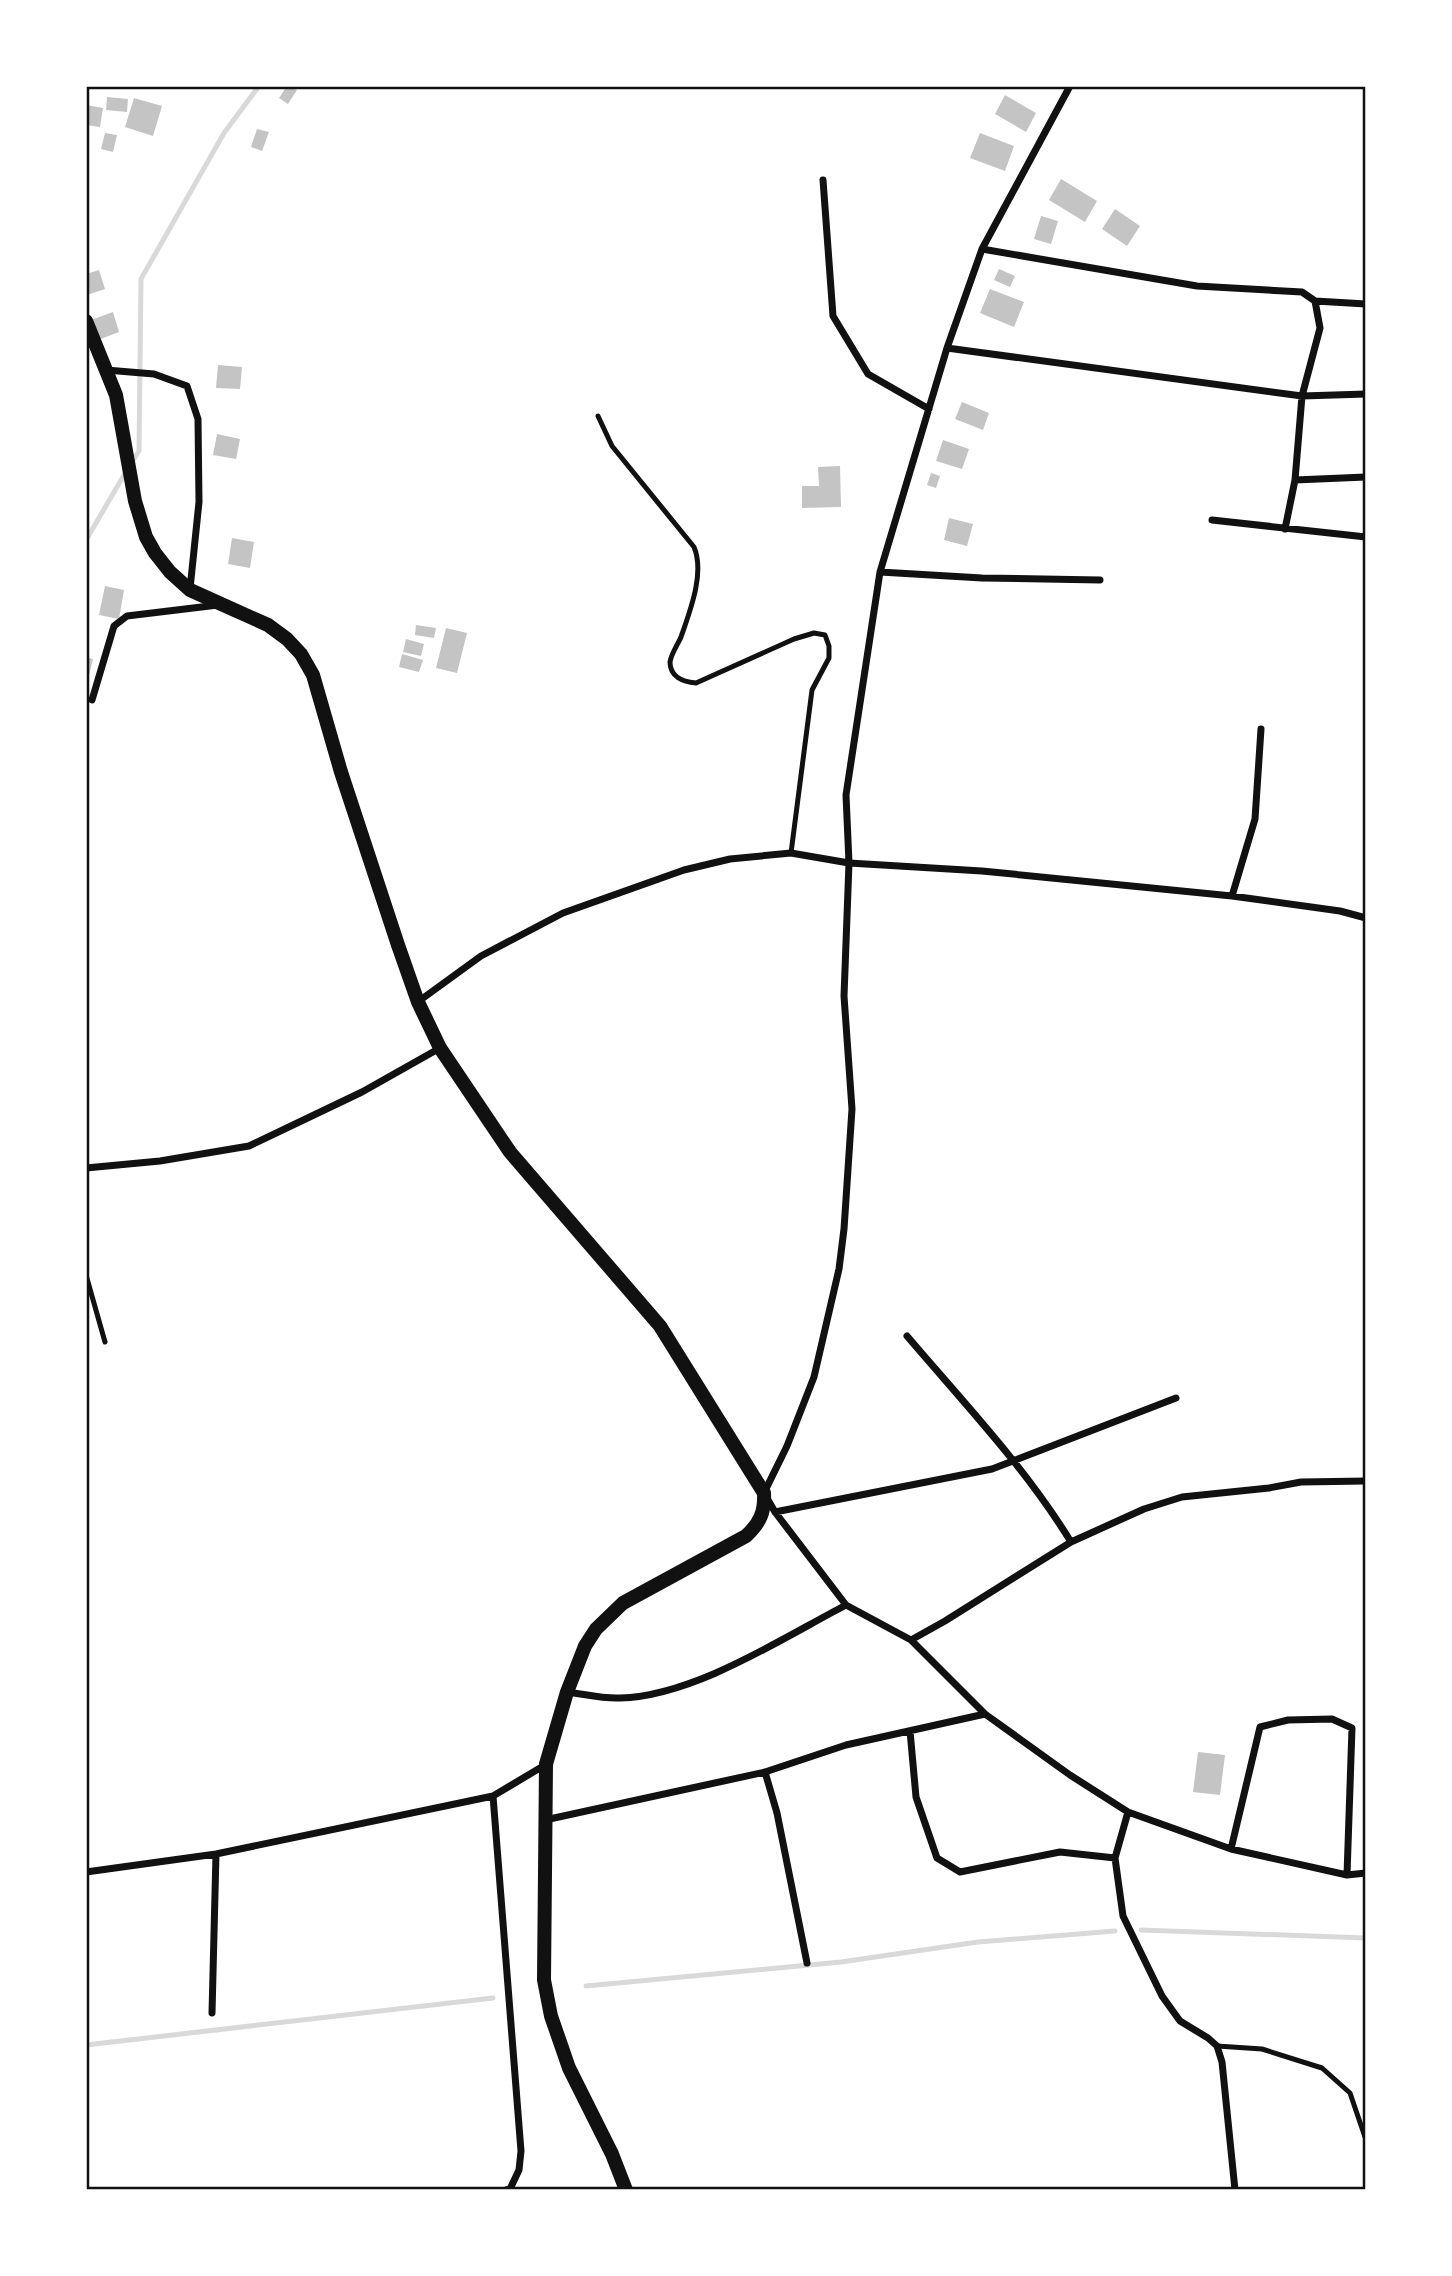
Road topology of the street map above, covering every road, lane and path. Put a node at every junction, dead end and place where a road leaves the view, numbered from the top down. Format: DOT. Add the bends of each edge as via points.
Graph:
graph roads {
  1 [pos="1070,86"];
  2 [pos="823,180"];
  3 [pos="982,249"];
  4 [pos="1315,301"];
  5 [pos="1366,304"];
  6 [pos="86,321"];
  7 [pos="947,348"];
  8 [pos="105,370"];
  9 [pos="1366,394"];
  10 [pos="1302,397"];
  11 [pos="929,410"];
  12 [pos="598,416"];
  13 [pos="1366,477"];
  14 [pos="1295,480"];
  15 [pos="1212,520"];
  16 [pos="1285,529"];
  17 [pos="1366,537"];
  18 [pos="880,572"];
  19 [pos="1100,580"];
  20 [pos="190,590"];
  21 [pos="222,605"];
  22 [pos="92,700"];
  23 [pos="1261,729"];
  24 [pos="790,853"];
  25 [pos="849,863"];
  26 [pos="1233,896"];
  27 [pos="1366,918"];
  28 [pos="418,1002"];
  29 [pos="440,1048"];
  30 [pos="86,1168"];
  31 [pos="86,1275"];
  32 [pos="907,1336"];
  33 [pos="104,1342"];
  34 [pos="1176,1398"];
  35 [pos="1014,1461"];
  36 [pos="1366,1481"];
  37 [pos="764,1493"];
  38 [pos="775,1512"];
  39 [pos="1071,1542"];
  40 [pos="846,1605"];
  41 [pos="911,1640"];
  42 [pos="567,1692"];
  43 [pos="985,1714"];
  44 [pos="910,1731"];
  45 [pos="546,1764"];
  46 [pos="765,1772"];
  47 [pos="493,1796"];
  48 [pos="1128,1812"];
  49 [pos="545,1820"];
  50 [pos="1231,1850"];
  51 [pos="216,1854"];
  52 [pos="1115,1858"];
  53 [pos="86,1872"];
  54 [pos="1366,1873"];
  55 [pos="1347,1875"];
  56 [pos="807,1963"];
  57 [pos="212,2013"];
  58 [pos="1217,2046"];
  59 [pos="1366,2140"];
  60 [pos="506,2190"];
  61 [pos="626,2190"];
  62 [pos="1235,2190"];
  1 -- 3 [label="street"];
  2 -- 11 [label="street" via="833,316 868,374"];
  3 -- 4 [label="street" via="1197,286 1302,292"];
  3 -- 7 [label="street"];
  4 -- 5 [label="street"];
  4 -- 10 [label="street" via="1320,328"];
  6 -- 8 [label="main road"];
  7 -- 10 [label="street"];
  7 -- 11 [label="street"];
  8 -- 20 [label="main road" via="116,395 146,537 155,554"];
  8 -- 20 [label="street" via="154,374 187,386 198,419 199,502"];
  9 -- 10 [label="street"];
  10 -- 14 [label="street"];
  11 -- 18 [label="street"];
  12 -- 24 [label="lane" via="612,446 699,557 694,596 670,660 673,673 683,682 696,683 794,639 825,635 829,657 812,690"];
  13 -- 14 [label="street"];
  14 -- 16 [label="street"];
  15 -- 16 [label="street"];
  16 -- 17 [label="street"];
  18 -- 19 [label="street"];
  18 -- 25 [label="street" via="846,795"];
  20 -- 21 [label="main road"];
  21 -- 22 [label="street" via="127,616 114,626"];
  21 -- 28 [label="main road" via="268,625 287,639 313,675"];
  23 -- 26 [label="street" via="1255,819"];
  24 -- 25 [label="street"];
  24 -- 28 [label="street" via="730,859 684,870 563,914 481,956"];
  25 -- 26 [label="street"];
  25 -- 37 [label="street" via="844,996 852,1109 845,1229 814,1377"];
  26 -- 27 [label="street"];
  28 -- 29 [label="main road"];
  29 -- 30 [label="street" via="362,1092 249,1146"];
  29 -- 37 [label="main road" via="510,1152 660,1326"];
  31 -- 33 [label="lane"];
  32 -- 35 [label="street"];
  34 -- 35 [label="street"];
  35 -- 38 [label="street"];
  35 -- 39 [label="street"];
  36 -- 39 [label="street" via="1301,1482 1182,1497"];
  37 -- 38 [label="street"];
  37 -- 42 [label="main road" via="762,1517 746,1536 647,1588 608,1615 585,1646"];
  38 -- 40 [label="street"];
  39 -- 41 [label="street"];
  40 -- 41 [label="street"];
  40 -- 42 [label="street" via="675,1690 620,1698"];
  41 -- 43 [label="street"];
  42 -- 45 [label="main road"];
  43 -- 44 [label="street"];
  43 -- 48 [label="street"];
  44 -- 46 [label="street" via="846,1745"];
  44 -- 52 [label="street" via="916,1797 937,1857 960,1872 1059,1852"];
  45 -- 47 [label="street"];
  45 -- 49 [label="main road"];
  46 -- 49 [label="street"];
  46 -- 56 [label="street"];
  47 -- 51 [label="street"];
  47 -- 60 [label="street" via="520,2151 519,2170"];
  48 -- 50 [label="street"];
  48 -- 52 [label="street"];
  49 -- 61 [label="main road" via="544,1980 551,2016 569,2068"];
  50 -- 55 [label="street"];
  50 -- 55 [label="street" via="1260,1727 1288,1720 1332,1719 1352,1727"];
  51 -- 53 [label="street"];
  51 -- 57 [label="street"];
  52 -- 58 [label="street" via="1123,1916 1162,1996 1180,2021"];
  54 -- 55 [label="street"];
  58 -- 59 [label="lane" via="1262,2049 1322,2068 1350,2093"];
  58 -- 62 [label="street"];
}
